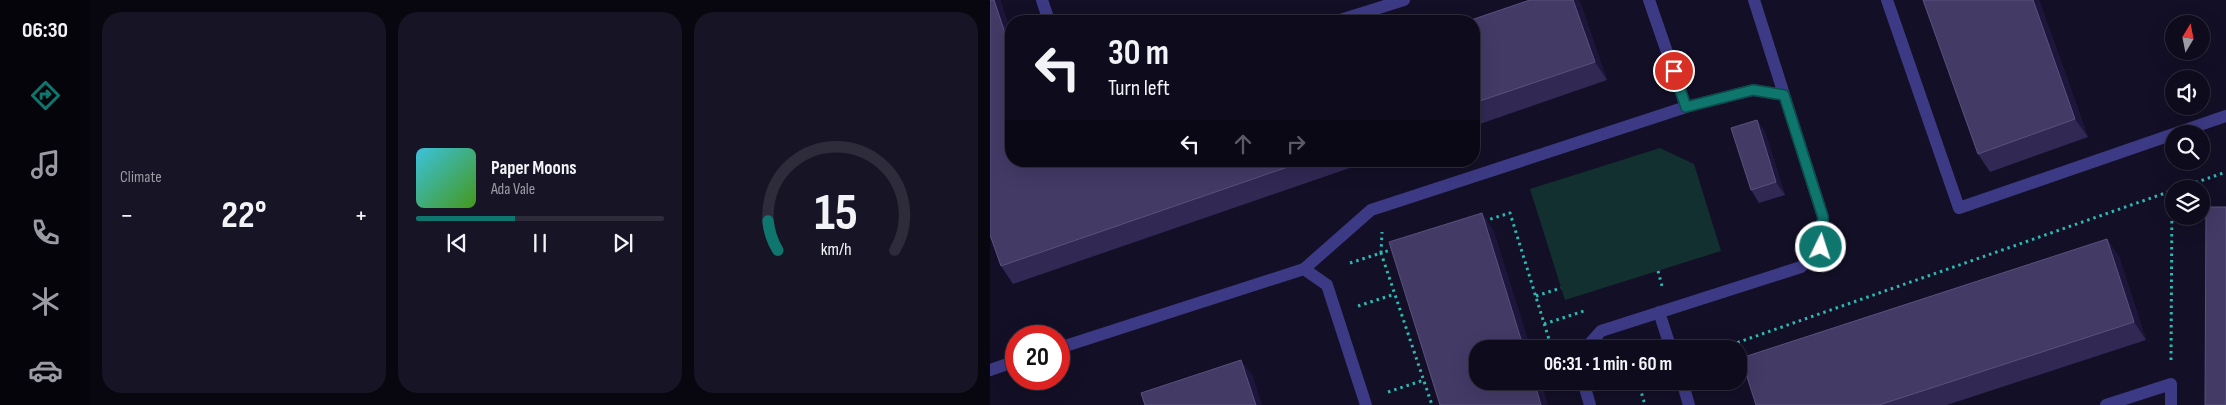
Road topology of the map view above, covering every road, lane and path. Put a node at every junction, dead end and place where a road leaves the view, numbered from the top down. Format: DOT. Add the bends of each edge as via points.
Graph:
graph roads {
  1 [pos="1042,0"];
  2 [pos="1404,0"];
  3 [pos="1649,0"];
  4 [pos="1754,0"];
  5 [pos="1887,0"];
  6 [pos="1047,15"];
  7 [pos="1356,15"];
  8 [pos="1784,95"];
  9 [pos="1686,107"];
  10 [pos="2226,116"];
  11 [pos="2226,172"];
  12 [pos="2203,180"];
  13 [pos="2165,193"];
  14 [pos="1482,222"];
  15 [pos="2173,225"];
  16 [pos="1382,229"];
  17 [pos="1400,247"];
  18 [pos="1381,253"];
  19 [pos="1304,269"];
  20 [pos="1658,271"];
  21 [pos="1672,283"];
  22 [pos="1662,286"];
  23 [pos="1561,288"];
  24 [pos="1653,289"];
  25 [pos="1395,294"];
  26 [pos="1536,296"];
  27 [pos="1590,310"];
  28 [pos="1659,312"];
  29 [pos="1336,314"];
  30 [pos="1544,324"];
  31 [pos="1549,340"];
  32 [pos="1593,340"];
  33 [pos="1668,340"];
  34 [pos="1745,340"];
  35 [pos="1070,344"];
  36 [pos="1005,365"];
  37 [pos="990,370"];
  38 [pos="1424,380"];
  39 [pos="2171,384"];
  40 [pos="1586,390"];
  41 [pos="1641,390"];
  42 [pos="1685,390"];
  43 [pos="1386,393"];
  44 [pos="1366,405"];
  45 [pos="1432,405"];
  46 [pos="1590,405"];
  47 [pos="1646,405"];
  48 [pos="1689,405"];
  49 [pos="2106,405"];
  50 [pos="2171,405"];
  1 -- 6 [label="street"];
  2 -- 7 [label="street"];
  3 -- 9 [label="street"];
  4 -- 8 [label="street"];
  5 -- 10 [label="street" via="1959,208"];
  8 -- 9 [label="street" via="1753,90"];
  8 -- 28 [label="street" via="1823,217 1821,247 1801,267"];
  9 -- 19 [label="street" via="1371,210"];
  11 -- 12 [label="path"];
  13 -- 34 [label="path"];
  14 -- 26 [label="path" via="1510,213"];
  15 -- 39 [label="path"];
  16 -- 18 [label="path"];
  17 -- 18 [label="path"];
  18 -- 25 [label="path"];
  19 -- 29 [label="street" via="1327,285"];
  19 -- 35 [label="street"];
  20 -- 22 [label="path"];
  21 -- 22 [label="path"];
  22 -- 24 [label="path"];
  23 -- 26 [label="path"];
  25 -- 29 [label="path"];
  25 -- 38 [label="path"];
  26 -- 30 [label="path"];
  27 -- 30 [label="path"];
  28 -- 32 [label="street" via="1601,331"];
  28 -- 33 [label="street"];
  29 -- 44 [label="street"];
  30 -- 31 [label="path"];
  36 -- 37 [label="street"];
  38 -- 43 [label="path"];
  38 -- 45 [label="path"];
  39 -- 49 [label="street"];
  39 -- 50 [label="street"];
  40 -- 46 [label="street"];
  41 -- 47 [label="path"];
  42 -- 48 [label="street"];
}
